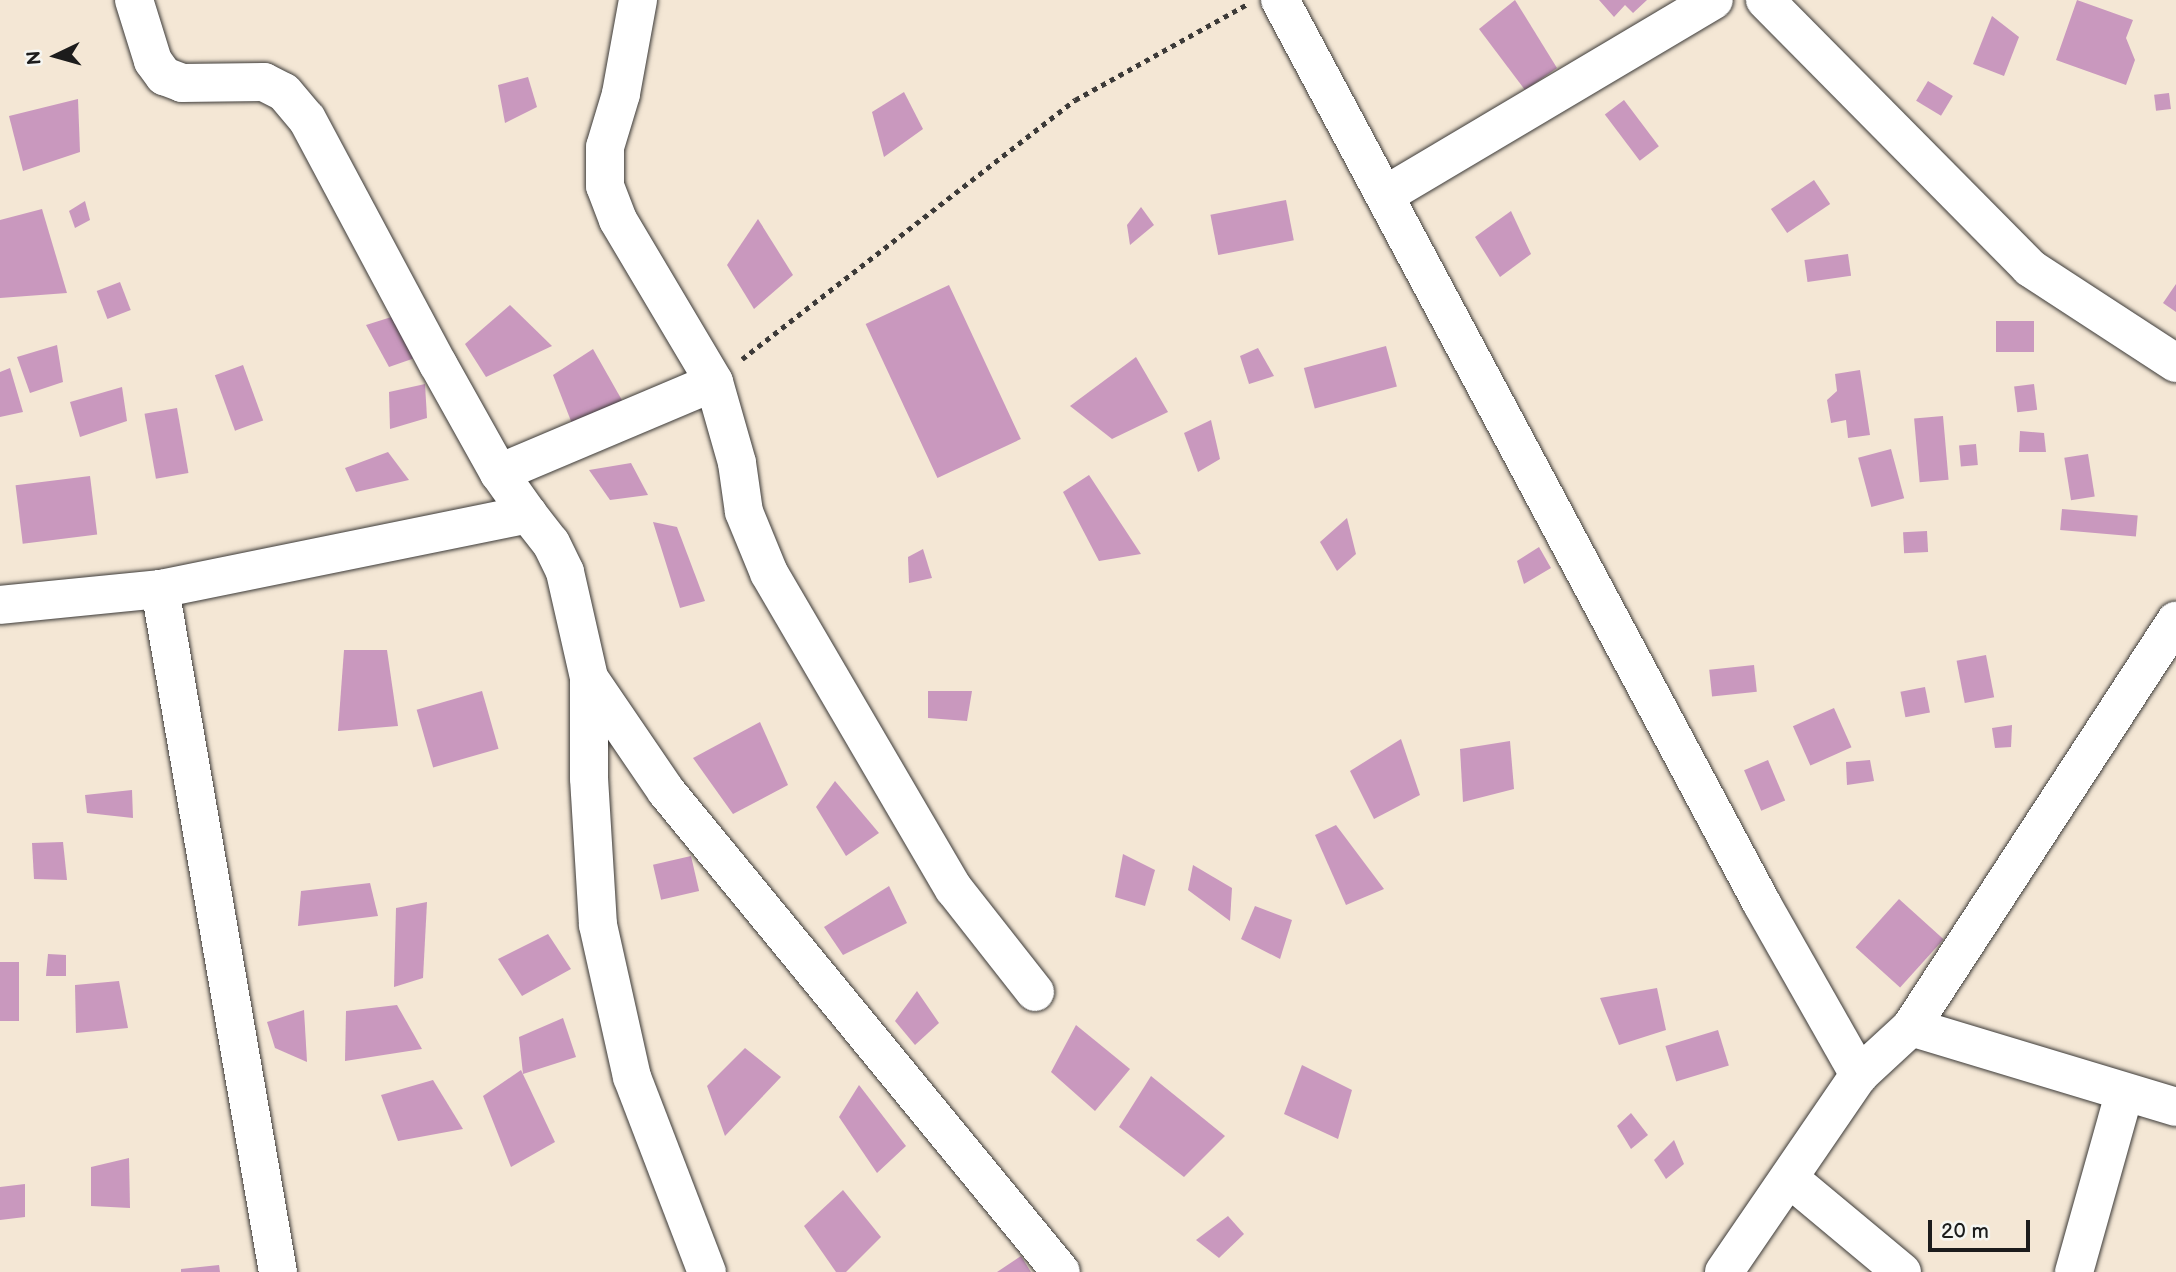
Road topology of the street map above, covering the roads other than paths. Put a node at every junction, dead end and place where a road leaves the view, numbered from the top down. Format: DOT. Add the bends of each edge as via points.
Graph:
graph roads {
  1 [pos="134,0"];
  2 [pos="638,0"];
  3 [pos="1280,0"];
  4 [pos="1714,0"];
  5 [pos="1765,0"];
  6 [pos="1803,15"];
  7 [pos="1387,194"];
  8 [pos="2176,363"];
  9 [pos="714,382"];
  10 [pos="499,474"];
  11 [pos="528,514"];
  12 [pos="160,589"];
  13 [pos="0,605"];
  14 [pos="2176,621"];
  15 [pos="589,678"];
  16 [pos="1035,992"];
  17 [pos="1911,1027"];
  18 [pos="1859,1075"];
  19 [pos="2123,1094"];
  20 [pos="2176,1107"];
  21 [pos="1790,1178"];
  22 [pos="278,1272"];
  23 [pos="707,1272"];
  24 [pos="1061,1272"];
  25 [pos="1724,1272"];
  26 [pos="1902,1272"];
  27 [pos="2074,1272"];
  1 -- 10 [label="street" via="153,61 164,76 182,83 264,82 284,92 307,119"];
  2 -- 9 [label="street" via="621,94 605,147 605,186 618,220"];
  3 -- 7 [label="street"];
  4 -- 7 [label="street"];
  5 -- 6 [label="street"];
  6 -- 8 [label="street" via="2030,268"];
  7 -- 18 [label="street" via="1762,904"];
  9 -- 10 [label="street"];
  9 -- 16 [label="street" via="737,463 744,512 769,573 954,890"];
  10 -- 11 [label="street"];
  11 -- 12 [label="street"];
  11 -- 15 [label="street" via="551,543 565,572"];
  12 -- 13 [label="street"];
  12 -- 22 [label="street"];
  14 -- 17 [label="street"];
  15 -- 23 [label="street" via="589,778 598,925 632,1077"];
  15 -- 24 [label="street" via="666,791"];
  17 -- 18 [label="street"];
  17 -- 19 [label="street"];
  18 -- 21 [label="street"];
  19 -- 20 [label="street"];
  19 -- 27 [label="street"];
  21 -- 25 [label="street"];
  21 -- 26 [label="street"];
}
